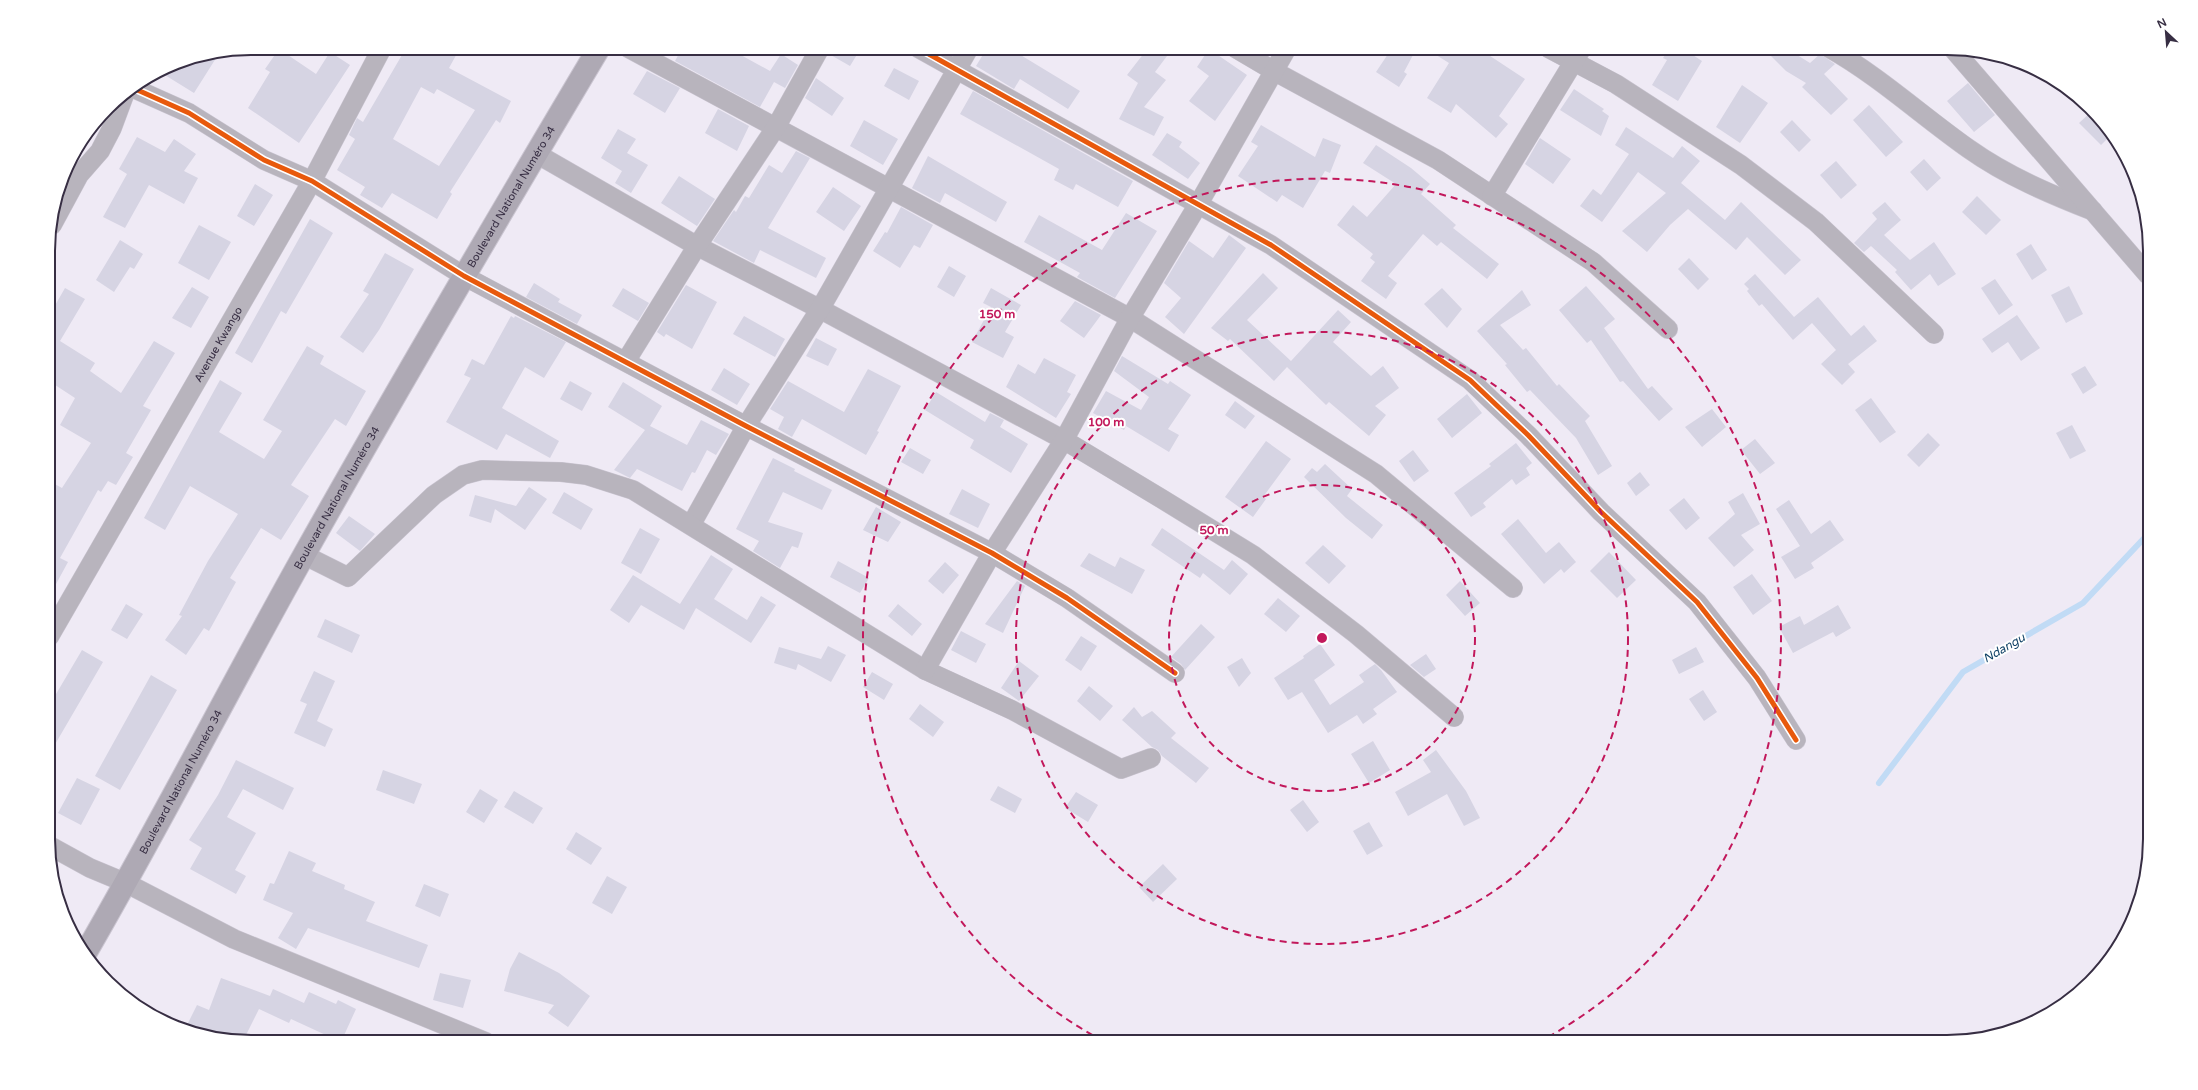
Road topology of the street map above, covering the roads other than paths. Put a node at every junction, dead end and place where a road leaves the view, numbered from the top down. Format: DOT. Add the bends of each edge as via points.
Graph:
graph roads {
  1 [pos="378,55"];
  2 [pos="595,55"];
  3 [pos="641,55"];
  4 [pos="816,55"];
  5 [pos="930,55"];
  6 [pos="965,55"];
  7 [pos="1247,55"];
  8 [pos="1283,55"];
  9 [pos="1578,55"];
  10 [pos="1841,55"];
  11 [pos="1958,55"];
  12 [pos="956,71"];
  13 [pos="1274,71"];
  14 [pos="139,91"];
  15 [pos="121,105"];
  16 [pos="776,127"];
  17 [pos="536,154"];
  18 [pos="312,181"];
  19 [pos="890,189"];
  20 [pos="1492,196"];
  21 [pos="1199,203"];
  22 [pos="60,211"];
  23 [pos="2093,211"];
  24 [pos="697,246"];
  25 [pos="2143,269"];
  26 [pos="464,276"];
  27 [pos="820,309"];
  28 [pos="1130,318"];
  29 [pos="1668,329"];
  30 [pos="1934,334"];
  31 [pos="626,361"];
  32 [pos="746,426"];
  33 [pos="1064,440"];
  34 [pos="691,525"];
  35 [pos="992,552"];
  36 [pos="304,555"];
  37 [pos="1513,588"];
  38 [pos="55,627"];
  39 [pos="925,670"];
  40 [pos="1175,673"];
  41 [pos="1454,717"];
  42 [pos="1796,740"];
  43 [pos="1151,758"];
  44 [pos="55,849"];
  45 [pos="126,883"];
  46 [pos="88,948"];
  47 [pos="469,1035"];
  1 -- 18 [label="street, Avenue Kwango"];
  2 -- 17 [label="main road, Boulevard National Numéro 34"];
  3 -- 16 [label="street"];
  4 -- 16 [label="street"];
  5 -- 12 [label="street"];
  6 -- 12 [label="street"];
  7 -- 13 [label="street"];
  8 -- 13 [label="street"];
  9 -- 20 [label="street"];
  9 -- 30 [label="street" via="1616,84 1741,165 1816,222"];
  10 -- 23 [label="street" via="1859,65 1969,150 2016,179"];
  11 -- 23 [label="street"];
  12 -- 19 [label="street"];
  12 -- 21 [label="street"];
  13 -- 20 [label="street" via="1438,160"];
  13 -- 21 [label="street"];
  14 -- 18 [label="street" via="189,113 264,160"];
  15 -- 22 [label="street" via="100,151 79,174"];
  16 -- 19 [label="street"];
  16 -- 24 [label="street"];
  17 -- 24 [label="street"];
  17 -- 26 [label="main road, Boulevard National Numéro 34"];
  18 -- 26 [label="street"];
  18 -- 38 [label="street, Avenue Kwango"];
  19 -- 27 [label="street"];
  19 -- 28 [label="street"];
  20 -- 29 [label="street" via="1593,262"];
  21 -- 28 [label="street"];
  21 -- 42 [label="street" via="1271,245 1470,380 1528,435 1601,512 1697,602 1757,678"];
  23 -- 25 [label="street"];
  24 -- 27 [label="street"];
  24 -- 31 [label="street"];
  26 -- 31 [label="street"];
  26 -- 36 [label="main road, Boulevard National Numéro 34"];
  27 -- 32 [label="street"];
  27 -- 33 [label="street"];
  28 -- 33 [label="street"];
  28 -- 37 [label="street" via="1376,474"];
  31 -- 32 [label="street"];
  32 -- 34 [label="street"];
  32 -- 35 [label="street"];
  33 -- 35 [label="street"];
  33 -- 41 [label="street" via="1253,555 1356,634"];
  34 -- 36 [label="street" via="633,490 586,475 482,470 463,475 434,495 348,577"];
  34 -- 39 [label="street"];
  35 -- 39 [label="street"];
  35 -- 40 [label="street" via="1067,598"];
  36 -- 45 [label="main road, Boulevard National Numéro 34"];
  39 -- 43 [label="street" via="1012,710 1121,769"];
  44 -- 45 [label="street" via="90,868"];
  45 -- 46 [label="main road, Boulevard National Numéro 34"];
  45 -- 47 [label="street" via="234,939"];
}
